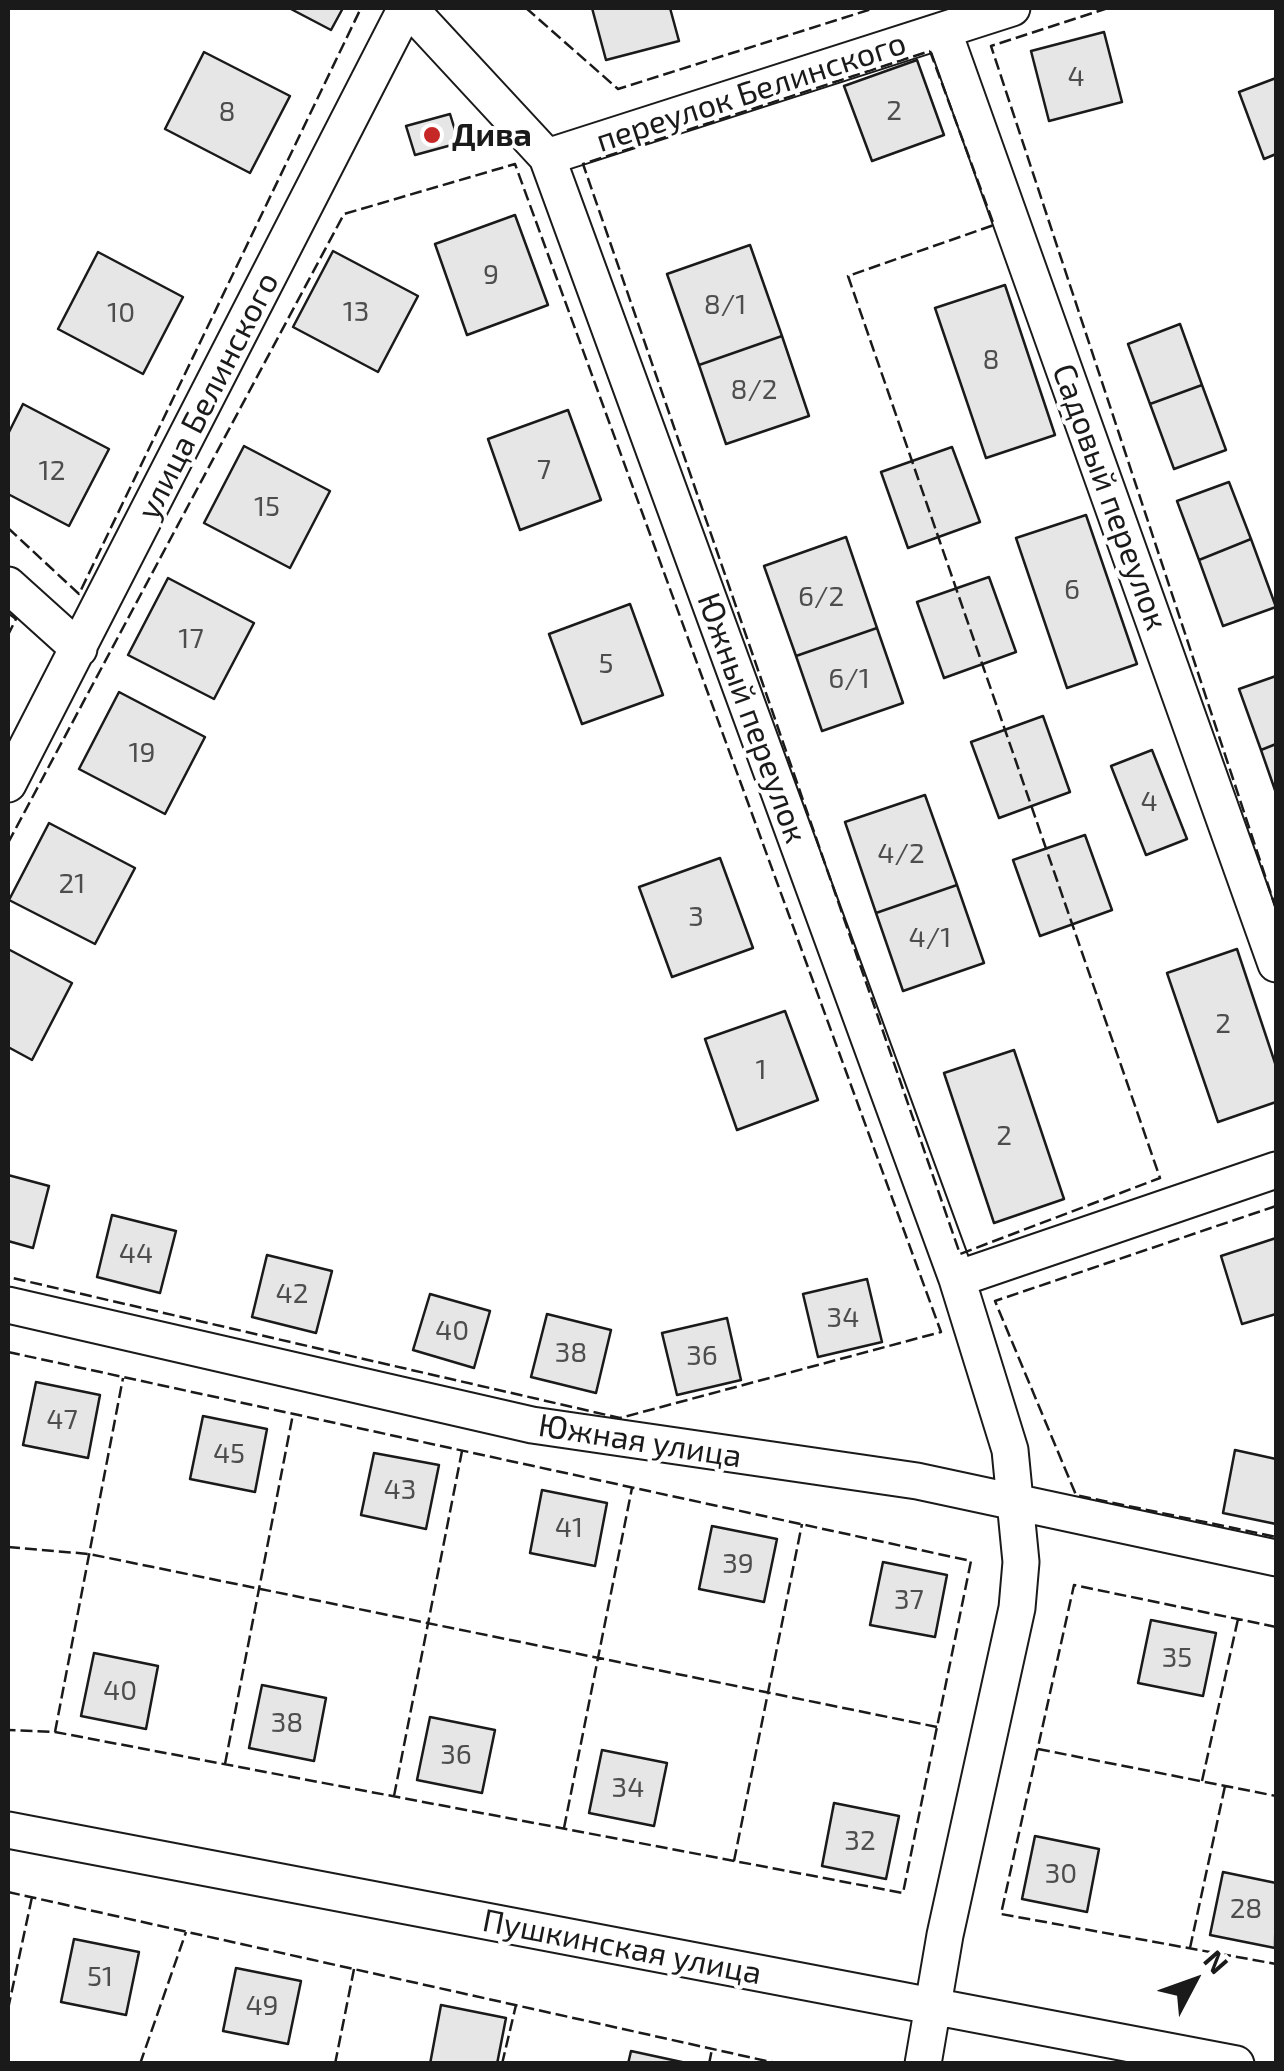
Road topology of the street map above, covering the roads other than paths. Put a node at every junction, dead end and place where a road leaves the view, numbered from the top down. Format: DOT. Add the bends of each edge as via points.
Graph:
graph roads {
  1 [pos="408,8"];
  2 [pos="1012,8"];
  3 [pos="943,30"];
  4 [pos="547,157"];
  5 [pos="8,585"];
  6 [pos="78,649"];
  7 [pos="8,784"];
  8 [pos="1276,964"];
  9 [pos="1276,1170"];
  10 [pos="956,1279"];
  11 [pos="8,1305"];
  12 [pos="1018,1505"];
  13 [pos="1276,1558"];
  14 [pos="8,1830"];
  15 [pos="932,2006"];
  16 [pos="923,2064"];
  17 [pos="1236,2064"];
  1 -- 4 [label="street"];
  1 -- 6 [label="street, улица Белинского"];
  2 -- 3 [label="street, переулок Белинского"];
  3 -- 4 [label="street, переулок Белинского"];
  3 -- 8 [label="street, Садовый переулок"];
  4 -- 10 [label="street, Южный переулок"];
  5 -- 6 [label="street"];
  6 -- 7 [label="street, улица Белинского"];
  9 -- 10 [label="street"];
  10 -- 12 [label="street, Южный переулок" via="1010,1450"];
  11 -- 12 [label="street, Южная улица" via="532,1425 917,1481"];
  12 -- 13 [label="street, Южная улица"];
  12 -- 15 [label="street, Южный переулок" via="1017,1608"];
  14 -- 15 [label="street, Пушкинская улица"];
  15 -- 16 [label="street, Южный переулок"];
  15 -- 17 [label="street, Пушкинская улица"];
}
